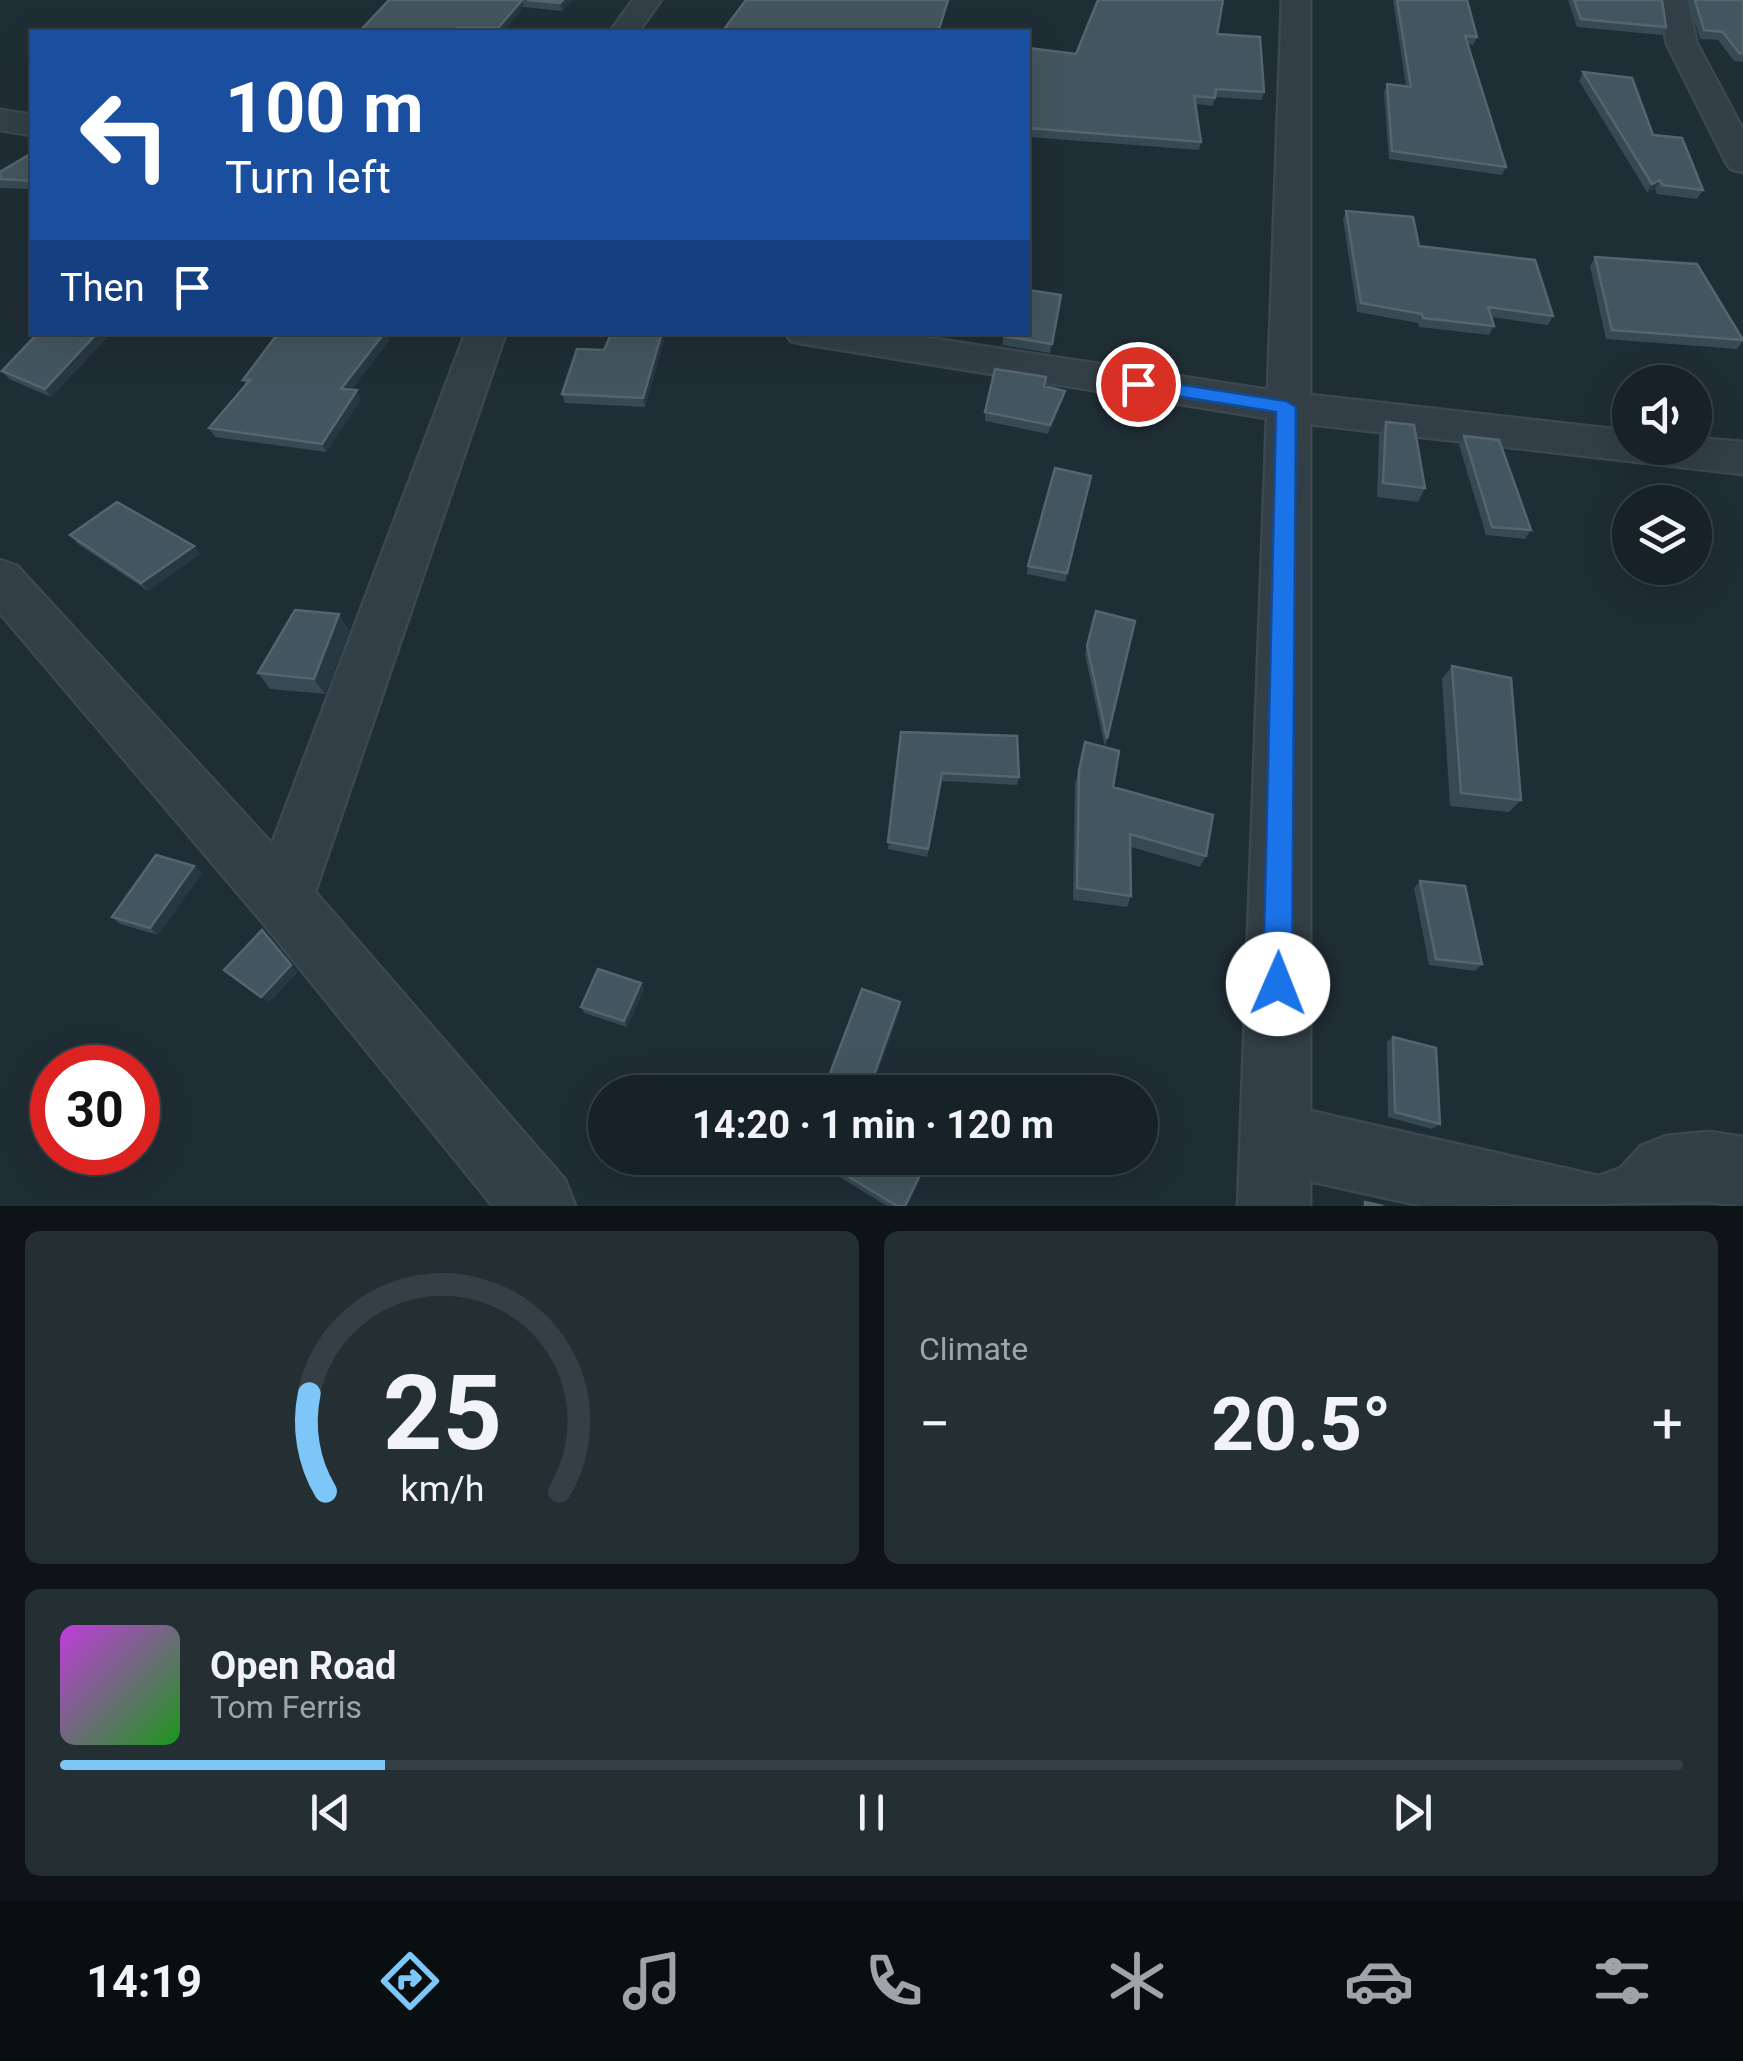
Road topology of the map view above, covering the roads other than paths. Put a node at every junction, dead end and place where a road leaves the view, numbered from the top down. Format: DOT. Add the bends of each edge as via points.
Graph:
graph roads {
  1 [pos="647,0"];
  2 [pos="1296,0"];
  3 [pos="1674,0"];
  4 [pos="625,30"];
  5 [pos="0,120"];
  6 [pos="30,125"];
  7 [pos="1743,162"];
  8 [pos="485,335"];
  9 [pos="823,335"];
  10 [pos="1286,407"];
  11 [pos="1612,444"];
  12 [pos="1712,455"];
  13 [pos="1743,458"];
  14 [pos="0,579"];
  15 [pos="282,899"];
  16 [pos="1275,1138"];
  17 [pos="1743,1172"];
  18 [pos="539,1206"];
  19 [pos="1274,1206"];
  20 [pos="1585,1206"];
  21 [pos="1612,1206"];
  1 -- 4 [label="street"];
  2 -- 10 [label="street"];
  3 -- 7 [label="street" via="1682,44"];
  5 -- 6 [label="street"];
  8 -- 15 [label="street"];
  9 -- 10 [label="street"];
  10 -- 11 [label="street"];
  10 -- 16 [label="street"];
  12 -- 13 [label="street"];
  14 -- 15 [label="street"];
  15 -- 18 [label="street"];
  16 -- 19 [label="street"];
  16 -- 20 [label="street"];
  17 -- 21 [label="street" via="1666,1171 1640,1201"];
}
